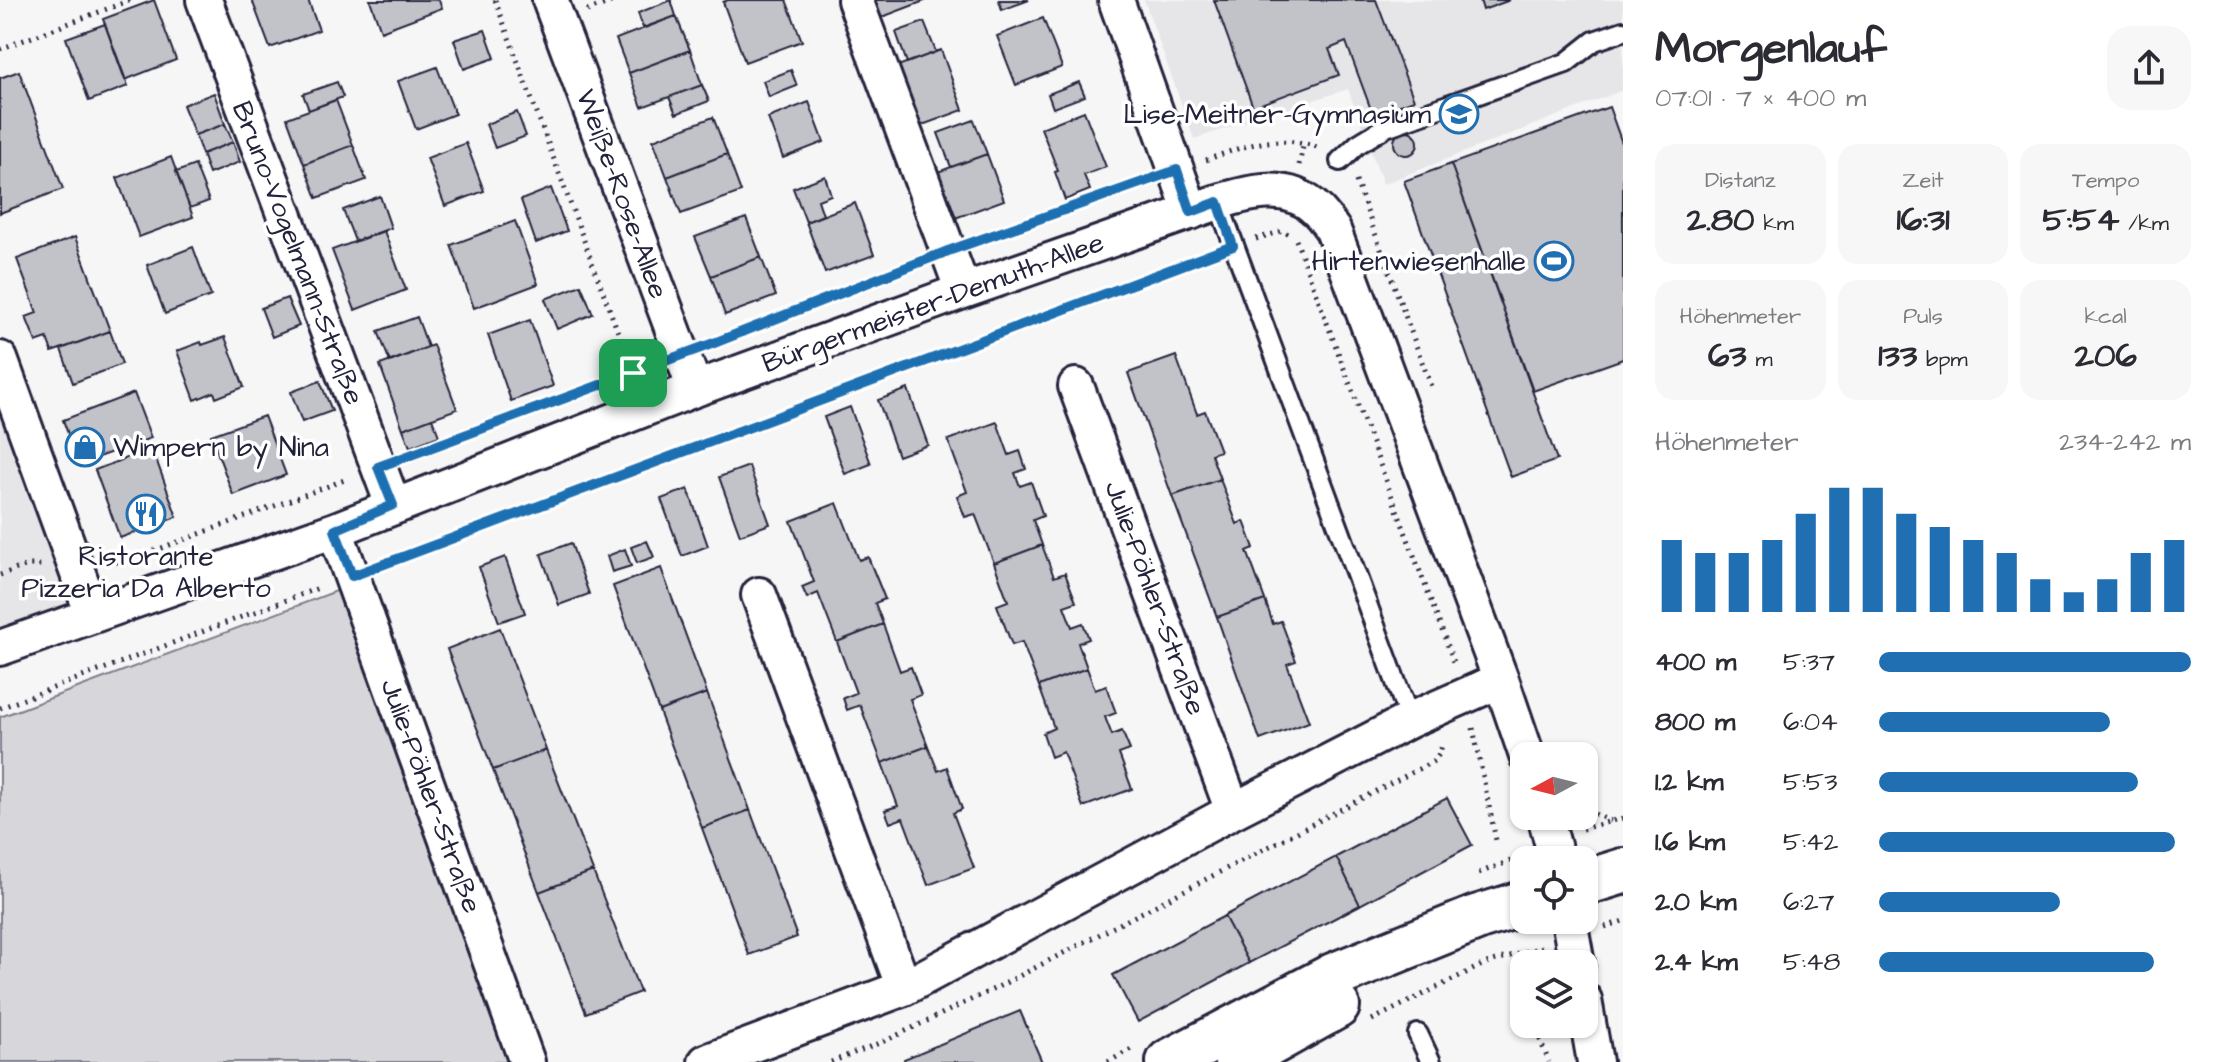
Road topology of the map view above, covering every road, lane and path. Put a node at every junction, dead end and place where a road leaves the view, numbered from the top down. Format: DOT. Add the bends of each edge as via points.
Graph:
graph roads {
  1 [pos="131,0"];
  2 [pos="204,0"];
  3 [pos="495,0"];
  4 [pos="550,0"];
  5 [pos="855,0"];
  6 [pos="1116,0"];
  7 [pos="1623,31"];
  8 [pos="0,49"];
  9 [pos="1304,142"];
  10 [pos="1340,161"];
  11 [pos="1177,170"];
  12 [pos="1204,207"];
  13 [pos="1233,246"];
  14 [pos="948,251"];
  15 [pos="963,291"];
  16 [pos="682,355"];
  17 [pos="0,359"];
  18 [pos="633,373"];
  19 [pos="1076,386"];
  20 [pos="695,389"];
  21 [pos="378,467"];
  22 [pos="393,505"];
  23 [pos="335,530"];
  24 [pos="75,564"];
  25 [pos="0,575"];
  26 [pos="352,576"];
  27 [pos="759,595"];
  28 [pos="93,615"];
  29 [pos="0,648"];
  30 [pos="1501,680"];
  31 [pos="1466,694"];
  32 [pos="0,708"];
  33 [pos="1410,720"];
  34 [pos="1442,742"];
  35 [pos="1522,742"];
  36 [pos="1233,811"];
  37 [pos="1598,817"];
  38 [pos="1612,821"];
  39 [pos="1497,845"];
  40 [pos="1623,871"];
  41 [pos="1598,879"];
  42 [pos="1510,909"];
  43 [pos="1510,913"];
  44 [pos="1573,941"];
  45 [pos="904,988"];
  46 [pos="1367,1022"];
  47 [pos="1418,1034"];
  48 [pos="1539,1038"];
  49 [pos="1591,1038"];
  50 [pos="527,1062"];
  51 [pos="706,1062"];
  52 [pos="831,1062"];
  53 [pos="1169,1062"];
  54 [pos="1237,1062"];
  55 [pos="1431,1062"];
  56 [pos="1549,1062"];
  57 [pos="1595,1062"];
  1 -- 8 [label="path"];
  2 -- 21 [label="street, Bruno-Vogelmann-Straße"];
  3 -- 18 [label="path"];
  4 -- 16 [label="street, Weiße-Rose-Allee"];
  5 -- 14 [label="street"];
  6 -- 11 [label="street"];
  7 -- 10 [label="lane" via="1594,41 1566,63 1386,127"];
  9 -- 11 [label="path" via="1254,143"];
  11 -- 12 [label="street"];
  11 -- 14 [label="path"];
  12 -- 13 [label="lane"];
  12 -- 15 [label="street, Bürgermeister-Demuth-Allee"];
  12 -- 30 [label="street, Bürgermeister-Demuth-Allee" via="1270,190 1292,194 1315,207 1333,230"];
  13 -- 26 [label="path"];
  13 -- 31 [label="path" via="1283,231 1296,239"];
  13 -- 33 [label="lane"];
  14 -- 15 [label="street"];
  14 -- 16 [label="path"];
  15 -- 20 [label="street, Bürgermeister-Demuth-Allee"];
  16 -- 18 [label="path"];
  16 -- 20 [label="street, Weiße-Rose-Allee"];
  17 -- 24 [label="street"];
  18 -- 21 [label="path"];
  19 -- 36 [label="street, Julie-Pöhler-Straße"];
  20 -- 22 [label="street, Bürgermeister-Demuth-Allee"];
  21 -- 22 [label="street, Bruno-Vogelmann-Straße"];
  21 -- 24 [label="path" via="124,562"];
  22 -- 23 [label="street, Bürgermeister-Demuth-Allee"];
  23 -- 26 [label="street, Julie-Pöhler-Straße"];
  23 -- 28 [label="street, Bürgermeister-Demuth-Allee"];
  24 -- 25 [label="path" via="28,565"];
  24 -- 28 [label="street"];
  26 -- 32 [label="path"];
  26 -- 50 [label="street, Julie-Pöhler-Straße"];
  27 -- 45 [label="street"];
  28 -- 29 [label="street, Bürgermeister-Demuth-Allee"];
  30 -- 31 [label="street"];
  30 -- 35 [label="street, Bürgermeister-Demuth-Allee"];
  31 -- 33 [label="street"];
  31 -- 39 [label="path"];
  33 -- 36 [label="street"];
  34 -- 52 [label="path" via="1434,761 1406,776 996,988"];
  36 -- 45 [label="street"];
  37 -- 38 [label="path"];
  40 -- 41 [label="main road"];
  42 -- 53 [label="main road" via="1333,976"];
  43 -- 54 [label="main road"];
  44 -- 46 [label="path" via="1486,963"];
  45 -- 51 [label="street"];
  47 -- 55 [label="lane"];
  48 -- 56 [label="path"];
  49 -- 57 [label="street"];
}
